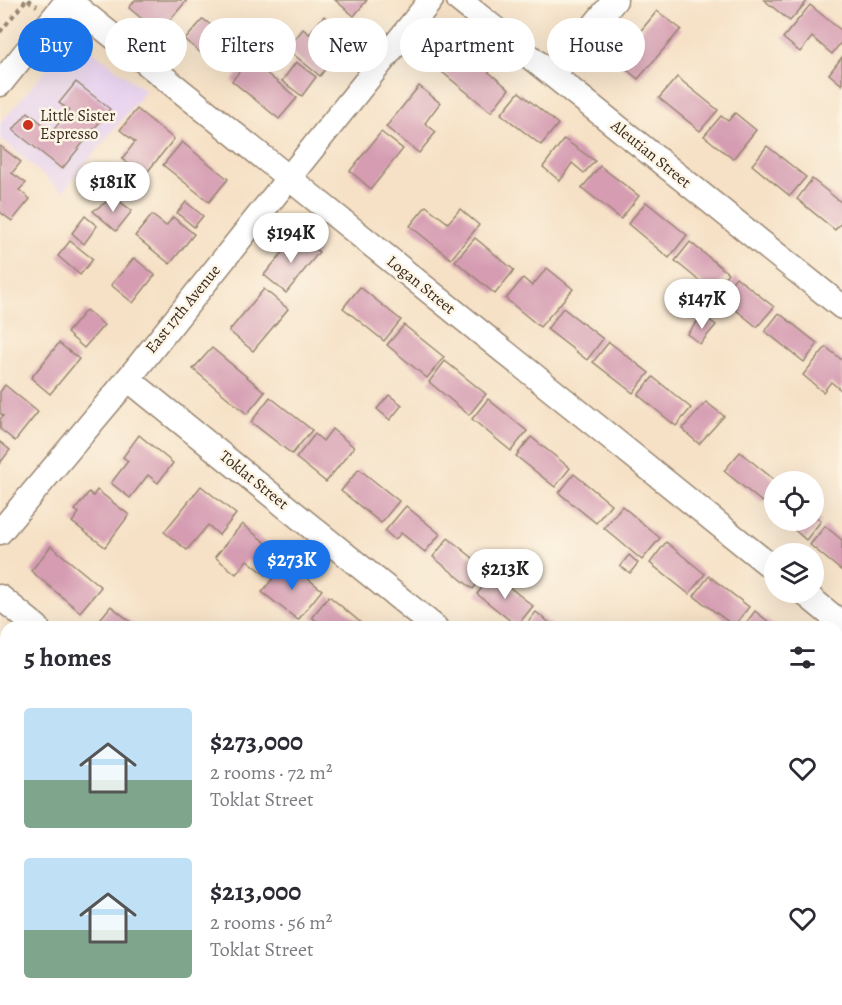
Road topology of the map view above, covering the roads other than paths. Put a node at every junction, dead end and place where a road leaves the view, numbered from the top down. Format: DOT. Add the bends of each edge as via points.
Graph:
graph roads {
  1 [pos="68,0"];
  2 [pos="431,0"];
  3 [pos="459,0"];
  4 [pos="615,0"];
  5 [pos="553,75"];
  6 [pos="0,84"];
  7 [pos="289,178"];
  8 [pos="842,307"];
  9 [pos="128,379"];
  10 [pos="0,532"];
  11 [pos="764,561"];
  12 [pos="0,597"];
  13 [pos="816,603"];
  14 [pos="30,621"];
  15 [pos="428,621"];
  16 [pos="838,621"];
  1 -- 6 [label="street"];
  1 -- 7 [label="street, Logan Street"];
  2 -- 7 [label="street, East 17th Avenue"];
  3 -- 5 [label="street, Aleutian Street"];
  4 -- 5 [label="street"];
  5 -- 8 [label="street, Aleutian Street"];
  7 -- 9 [label="street, East 17th Avenue"];
  7 -- 11 [label="street, Logan Street"];
  9 -- 10 [label="street, East 17th Avenue"];
  9 -- 15 [label="street, Toklat Street"];
  12 -- 14 [label="street"];
  13 -- 16 [label="street"];
}
